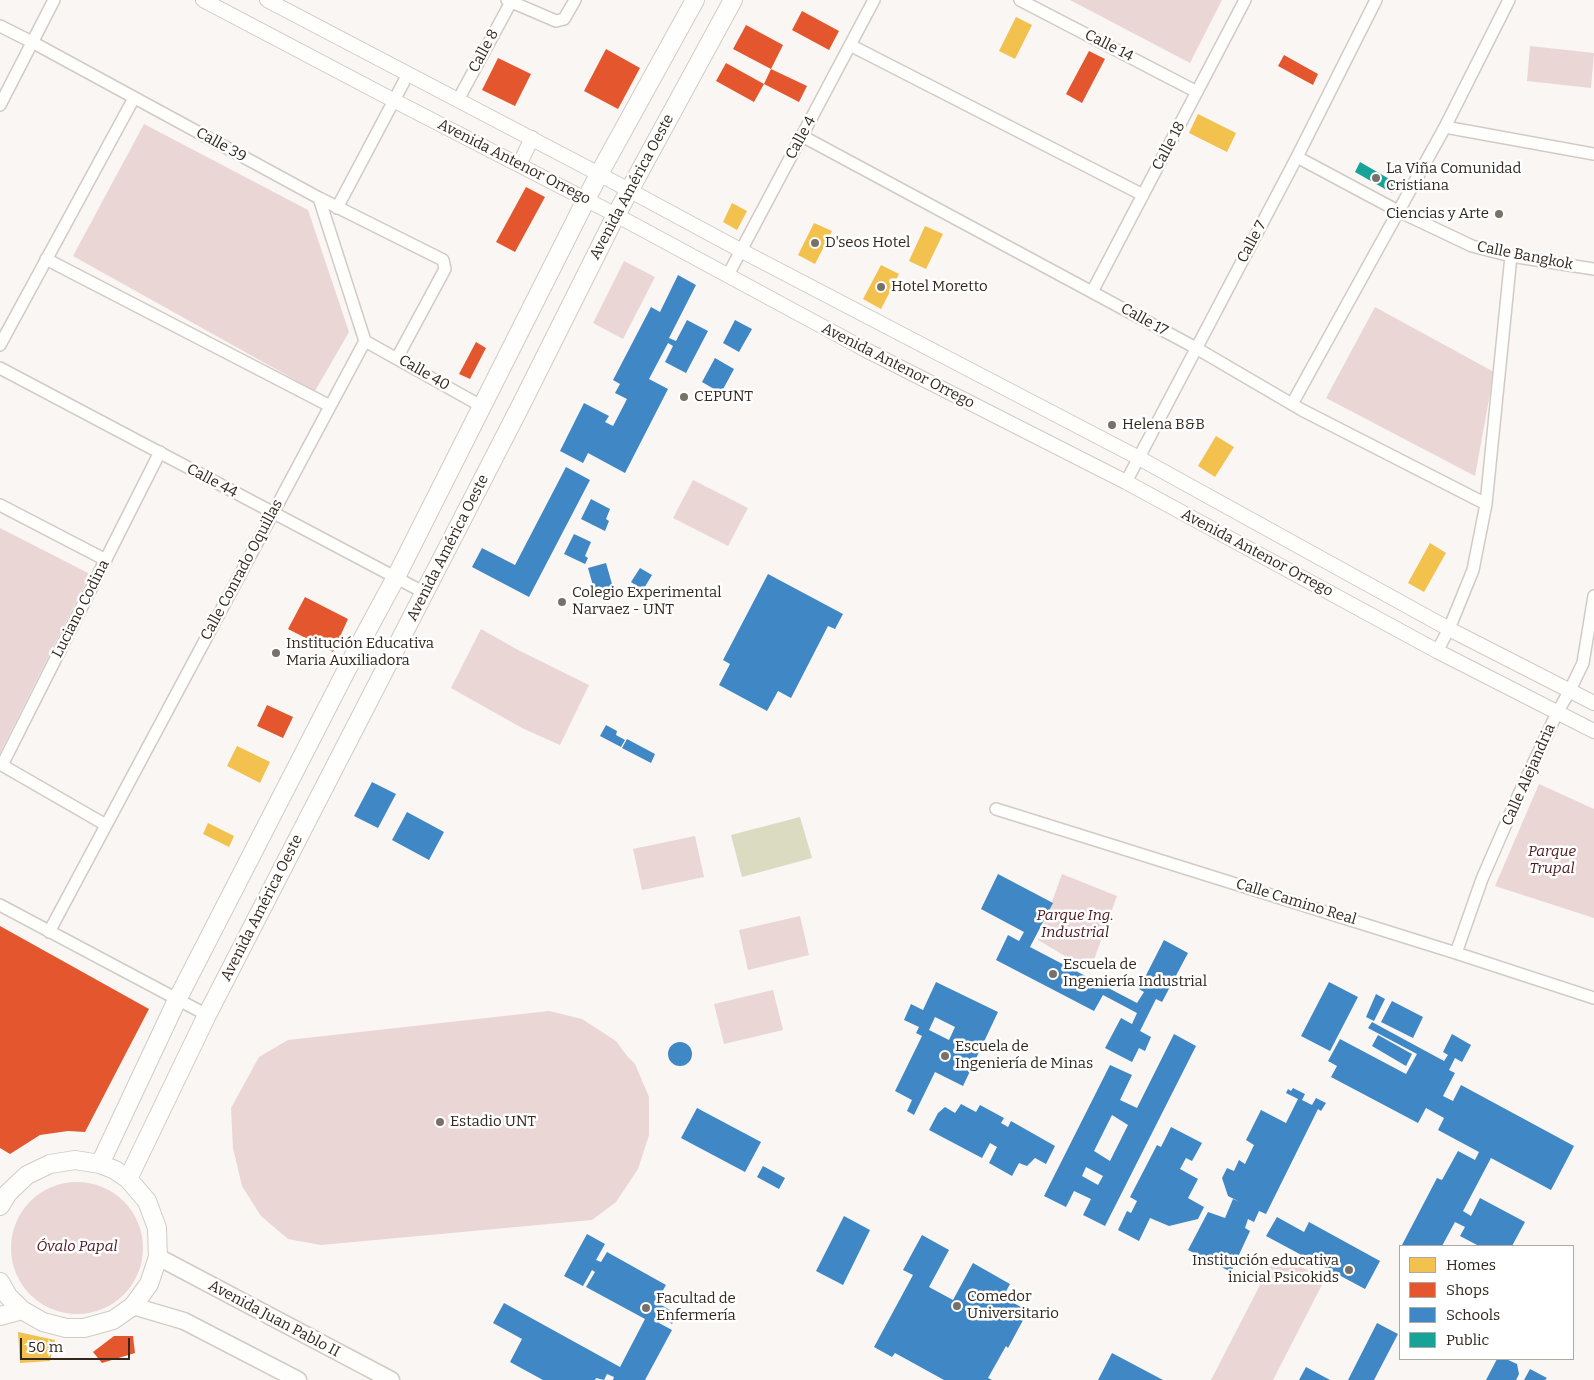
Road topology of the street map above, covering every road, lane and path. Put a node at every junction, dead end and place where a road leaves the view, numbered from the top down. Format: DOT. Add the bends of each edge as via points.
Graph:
graph roads {
  1 [pos="54,0"];
  2 [pos="203,0"];
  3 [pos="267,0"];
  4 [pos="575,0"];
  5 [pos="695,0"];
  6 [pos="733,0"];
  7 [pos="874,0"];
  8 [pos="1020,0"];
  9 [pos="1245,0"];
  10 [pos="1376,0"];
  11 [pos="1510,0"];
  12 [pos="509,1"];
  13 [pos="0,26"];
  14 [pos="32,42"];
  15 [pos="850,45"];
  16 [pos="408,74"];
  17 [pos="1197,92"];
  18 [pos="134,98"];
  19 [pos="393,100"];
  20 [pos="458,100"];
  21 [pos="0,104"];
  22 [pos="1445,127"];
  23 [pos="802,136"];
  24 [pos="532,138"];
  25 [pos="1594,154"];
  26 [pos="1297,158"];
  27 [pos="519,165"];
  28 [pos="599,174"];
  29 [pos="630,190"];
  30 [pos="1143,195"];
  31 [pos="319,198"];
  32 [pos="586,200"];
  33 [pos="337,208"];
  34 [pos="1398,212"];
  35 [pos="616,215"];
  36 [pos="742,251"];
  37 [pos="1511,256"];
  38 [pos="46,259"];
  39 [pos="1594,269"];
  40 [pos="728,275"];
  41 [pos="1092,292"];
  42 [pos="365,340"];
  43 [pos="0,345"];
  44 [pos="1196,348"];
  45 [pos="397,358"];
  46 [pos="0,368"];
  47 [pos="1292,404"];
  48 [pos="330,406"];
  49 [pos="483,407"];
  50 [pos="160,452"];
  51 [pos="1139,458"];
  52 [pos="1126,482"];
  53 [pos="1486,504"];
  54 [pos="0,505"];
  55 [pos="273,513"];
  56 [pos="106,560"];
  57 [pos="395,579"];
  58 [pos="425,594"];
  59 [pos="1594,596"];
  60 [pos="1449,629"];
  61 [pos="1437,651"];
  62 [pos="1569,692"];
  63 [pos="1594,703"];
  64 [pos="1557,713"];
  65 [pos="1594,731"];
  66 [pos="1,765"];
  67 [pos="996,809"];
  68 [pos="106,825"];
  69 [pos="0,906"];
  70 [pos="49,932"];
  71 [pos="1456,953"];
  72 [pos="1594,998"];
  73 [pos="176,1000"];
  74 [pos="207,1015"];
  75 [pos="100,1164"];
  76 [pos="128,1179"];
  77 [pos="3,1196"];
  78 [pos="158,1257"];
  79 [pos="0,1282"];
  80 [pos="133,1306"];
  81 [pos="22,1310"];
  82 [pos="0,1316"];
  83 [pos="298,1380"];
  84 [pos="391,1380"];
  1 -- 14 [label="street"];
  2 -- 19 [label="street, Avenida Antenor Orrego"];
  3 -- 16 [label="street, Avenida Antenor Orrego"];
  4 -- 12 [label="street" via="564,19 556,21"];
  5 -- 28 [label="main road"];
  6 -- 29 [label="main road, Avenida América Oeste"];
  7 -- 15 [label="street, Calle 4"];
  8 -- 17 [label="street, Calle 14"];
  9 -- 17 [label="street, Calle 18"];
  10 -- 26 [label="street, Calle 7"];
  11 -- 22 [label="street"];
  12 -- 20 [label="street, Calle 8"];
  13 -- 14 [label="street, Calle 39"];
  14 -- 18 [label="street, Calle 39"];
  14 -- 21 [label="street"];
  15 -- 23 [label="street, Calle 4"];
  15 -- 30 [label="street"];
  16 -- 19 [label="street"];
  16 -- 20 [label="street, Avenida Antenor Orrego"];
  17 -- 30 [label="street, Calle 18"];
  18 -- 31 [label="street, Calle 39"];
  18 -- 38 [label="street"];
  19 -- 27 [label="street, Avenida Antenor Orrego"];
  19 -- 33 [label="street"];
  20 -- 24 [label="street, Avenida Antenor Orrego"];
  22 -- 25 [label="street"];
  22 -- 34 [label="street"];
  23 -- 36 [label="street, Calle 4"];
  23 -- 41 [label="street, Calle 17"];
  24 -- 27 [label="street"];
  24 -- 28 [label="street, Avenida Antenor Orrego"];
  26 -- 34 [label="street, Calle Bangkok"];
  26 -- 44 [label="street, Calle 7"];
  27 -- 32 [label="street, Avenida Antenor Orrego"];
  28 -- 29 [label="street, Avenida Antenor Orrego"];
  28 -- 32 [label="main road"];
  29 -- 35 [label="main road, Avenida América Oeste"];
  29 -- 36 [label="street, Avenida Antenor Orrego"];
  30 -- 41 [label="street, Calle 18"];
  31 -- 33 [label="street, Calle 39"];
  31 -- 42 [label="street"];
  32 -- 35 [label="street, Avenida Antenor Orrego"];
  32 -- 49 [label="main road"];
  33 -- 45 [label="street, Calle 39" via="443,260 445,264"];
  34 -- 37 [label="street, Calle Bangkok" via="1472,246"];
  34 -- 47 [label="street"];
  35 -- 40 [label="street, Avenida Antenor Orrego"];
  35 -- 58 [label="main road, Avenida América Oeste"];
  36 -- 40 [label="street, Calle 4"];
  36 -- 51 [label="street, Avenida Antenor Orrego"];
  37 -- 39 [label="street, Calle Bangkok"];
  37 -- 53 [label="street"];
  38 -- 43 [label="street"];
  38 -- 48 [label="street"];
  40 -- 52 [label="street, Avenida Antenor Orrego" via="866,350"];
  41 -- 44 [label="street, Calle 17"];
  42 -- 45 [label="street, Calle 40"];
  42 -- 48 [label="street, Calle Conrado Oquillas"];
  44 -- 47 [label="street, Calle 17"];
  44 -- 51 [label="street, Calle 7"];
  45 -- 49 [label="street, Calle 40"];
  46 -- 50 [label="street, Calle 44"];
  47 -- 53 [label="street, Calle 17"];
  48 -- 55 [label="street, Calle Conrado Oquillas"];
  49 -- 57 [label="main road"];
  50 -- 55 [label="street, Calle 44"];
  50 -- 56 [label="street, Luciano Codina"];
  51 -- 52 [label="street, Calle 7"];
  51 -- 60 [label="street, Avenida Antenor Orrego"];
  52 -- 61 [label="street, Avenida Antenor Orrego"];
  53 -- 60 [label="street" via="1473,570"];
  54 -- 56 [label="street"];
  55 -- 57 [label="street, Calle 44"];
  55 -- 68 [label="street, Calle Conrado Oquillas"];
  56 -- 66 [label="street, Luciano Codina"];
  57 -- 58 [label="street, Calle 44"];
  57 -- 73 [label="main road"];
  58 -- 74 [label="main road, Avenida América Oeste"];
  59 -- 62 [label="street, Calle Alejandria" via="1583,663"];
  60 -- 61 [label="street"];
  60 -- 62 [label="street, Avenida Antenor Orrego"];
  61 -- 64 [label="street, Avenida Antenor Orrego"];
  62 -- 63 [label="street, Avenida Antenor Orrego"];
  62 -- 64 [label="street, Calle Alejandria"];
  64 -- 65 [label="street, Avenida Antenor Orrego"];
  64 -- 71 [label="street, Calle Alejandria" via="1482,879"];
  66 -- 68 [label="street"];
  67 -- 71 [label="street, Calle Camino Real"];
  68 -- 70 [label="street, Calle Conrado Oquillas"];
  69 -- 70 [label="street"];
  70 -- 73 [label="street"];
  71 -- 72 [label="street, Calle Camino Real"];
  73 -- 74 [label="street"];
  73 -- 75 [label="main road"];
  74 -- 76 [label="main road, Avenida América Oeste"];
  75 -- 76 [label="main road"];
  75 -- 77 [label="main road" via="75,1160 50,1164 27,1175"];
  76 -- 78 [label="main road" via="147,1201 154,1219"];
  78 -- 80 [label="main road" via="149,1284"];
  78 -- 84 [label="main road, Avenida Juan Pablo II"];
  79 -- 81 [label="main road"];
  80 -- 81 [label="main road" via="113,1320 84,1328 66,1328 43,1322"];
  80 -- 83 [label="main road" via="184,1321"];
  81 -- 82 [label="main road"];
}
